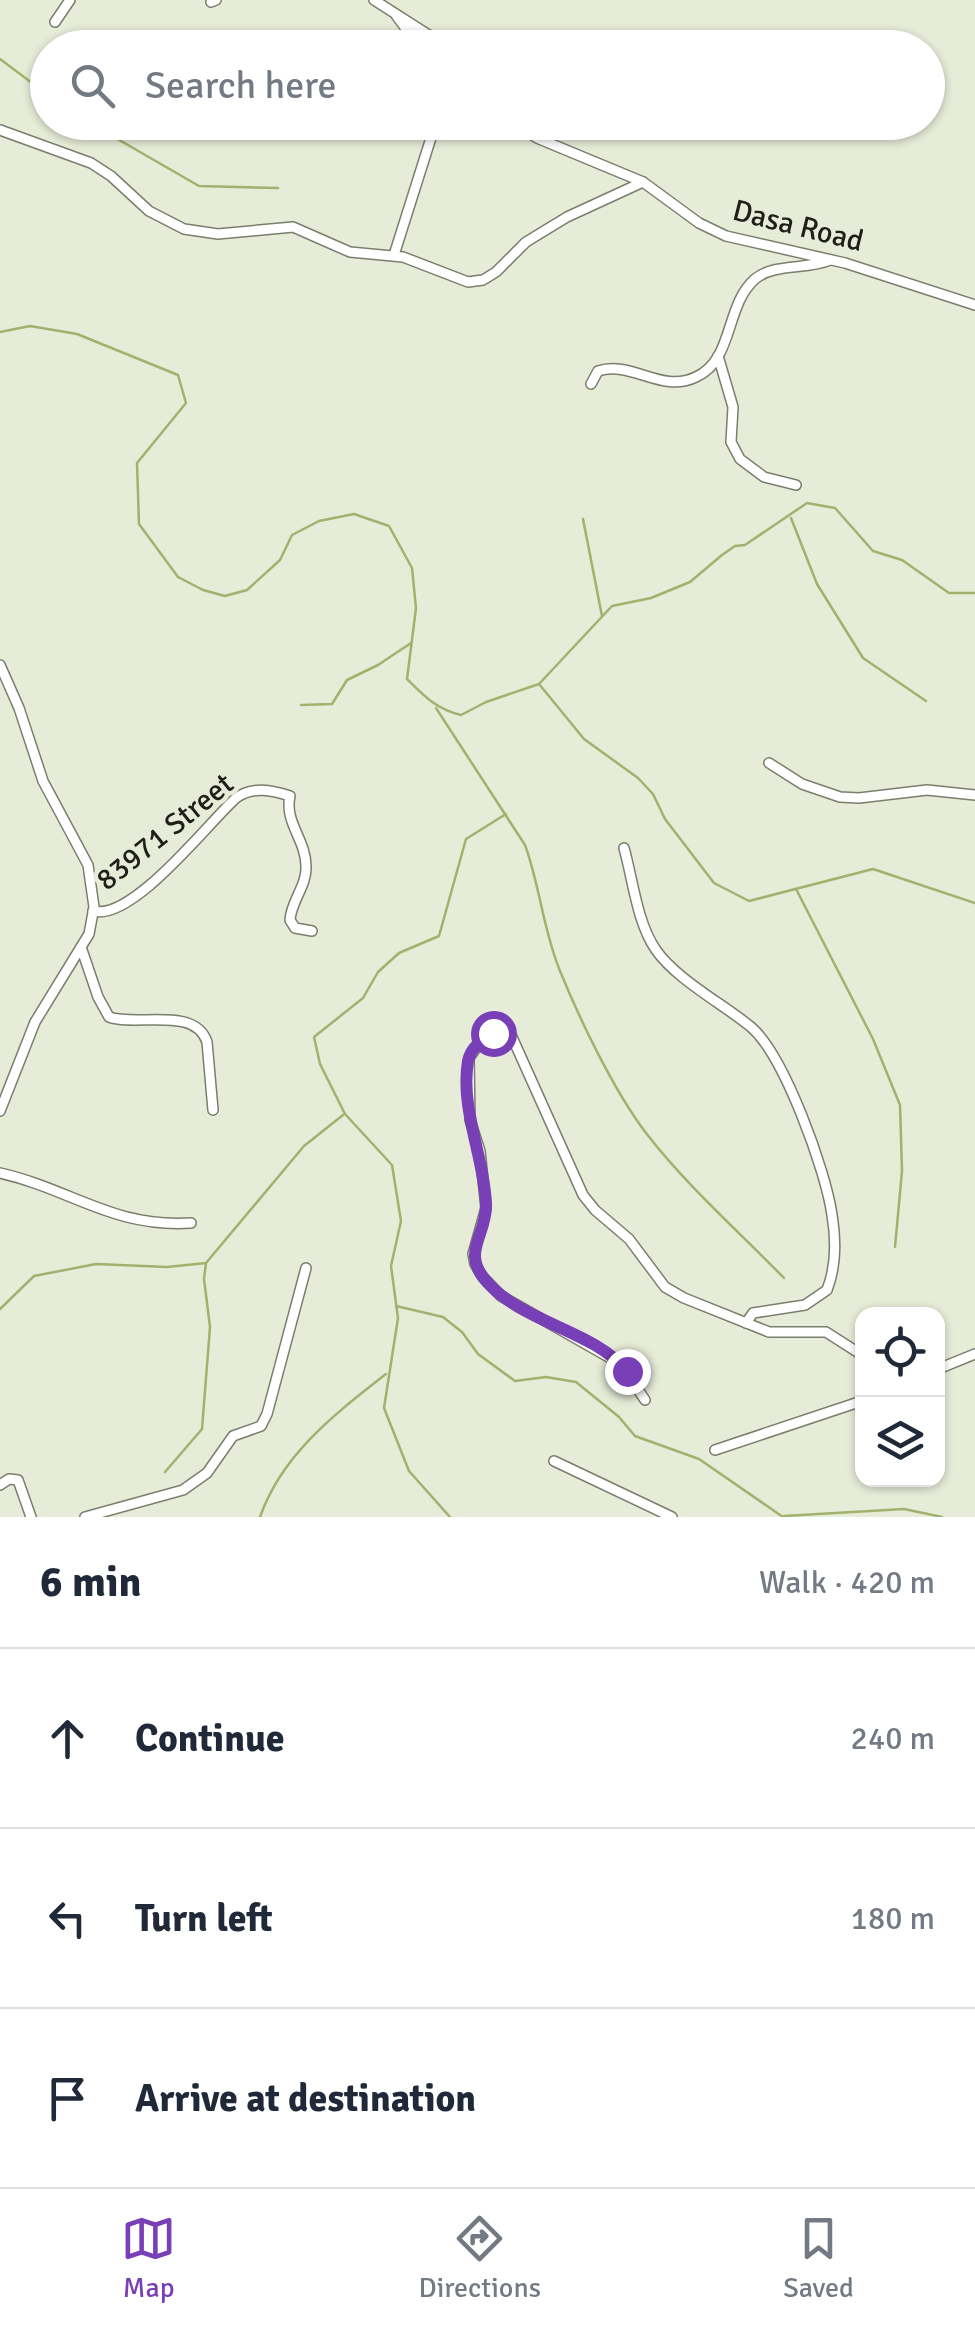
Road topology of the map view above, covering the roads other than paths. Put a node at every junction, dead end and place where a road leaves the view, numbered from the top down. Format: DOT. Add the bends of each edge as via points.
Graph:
graph roads {
  1 [pos="70,0"];
  2 [pos="374,0"];
  3 [pos="395,12"];
  4 [pos="55,22"];
  5 [pos="408,30"];
  6 [pos="422,30"];
  7 [pos="0,130"];
  8 [pos="430,140"];
  9 [pos="543,140"];
  10 [pos="644,182"];
  11 [pos="394,255"];
  12 [pos="832,259"];
  13 [pos="975,305"];
  14 [pos="718,356"];
  15 [pos="590,384"];
  16 [pos="796,485"];
  17 [pos="0,664"];
  18 [pos="769,763"];
  19 [pos="975,795"];
  20 [pos="624,848"];
  21 [pos="93,912"];
  22 [pos="312,932"];
  23 [pos="82,948"];
  24 [pos="212,1110"];
  25 [pos="0,1111"];
  26 [pos="0,1173"];
  27 [pos="191,1223"];
  28 [pos="306,1268"];
  29 [pos="746,1323"];
  30 [pos="855,1351"];
  31 [pos="975,1354"];
  32 [pos="945,1366"];
  33 [pos="645,1400"];
  34 [pos="855,1403"];
  35 [pos="715,1450"];
  36 [pos="554,1460"];
  37 [pos="0,1485"];
  38 [pos="31,1517"];
  39 [pos="85,1517"];
  40 [pos="672,1517"];
  1 -- 4 [label="street"];
  2 -- 3 [label="street"];
  3 -- 5 [label="street"];
  3 -- 6 [label="street"];
  7 -- 11 [label="street" via="92,163 149,211 184,229 218,234 293,227 350,252"];
  8 -- 11 [label="street"];
  9 -- 10 [label="street, Dasa Road"];
  10 -- 11 [label="street" via="567,217 476,282"];
  10 -- 12 [label="street, Dasa Road" via="726,236"];
  12 -- 13 [label="street, Dasa Road"];
  12 -- 14 [label="street" via="755,279"];
  14 -- 15 [label="street" via="711,368 680,383 612,368 598,371"];
  14 -- 16 [label="street" via="740,459 764,477"];
  17 -- 21 [label="street" via="38,769 88,865"];
  18 -- 19 [label="street" via="840,797 924,790"];
  20 -- 29 [label="street" via="658,954 751,1027 770,1052 830,1202 835,1251 826,1290 806,1305 753,1313"];
  21 -- 22 [label="street, 83971 Street" via="128,902 236,798 260,790 290,796 288,812 306,868 290,920"];
  21 -- 23 [label="street"];
  23 -- 24 [label="street" via="110,1018 174,1022 204,1032"];
  23 -- 25 [label="street" via="35,1022"];
  26 -- 27 [label="street" via="133,1220"];
  28 -- 39 [label="street" via="261,1426 236,1434 207,1472 182,1490"];
  29 -- 30 [label="street" via="775,1334 826,1332"];
  29 -- 33 [label="street" via="677,1295 658,1280 630,1239 583,1195 509,1032 481,1041 468,1068 486,1208 474,1254 477,1269 502,1296 621,1364"];
  31 -- 32 [label="street"];
  34 -- 35 [label="street"];
  36 -- 40 [label="street"];
  37 -- 38 [label="street" via="18,1480"];
}
